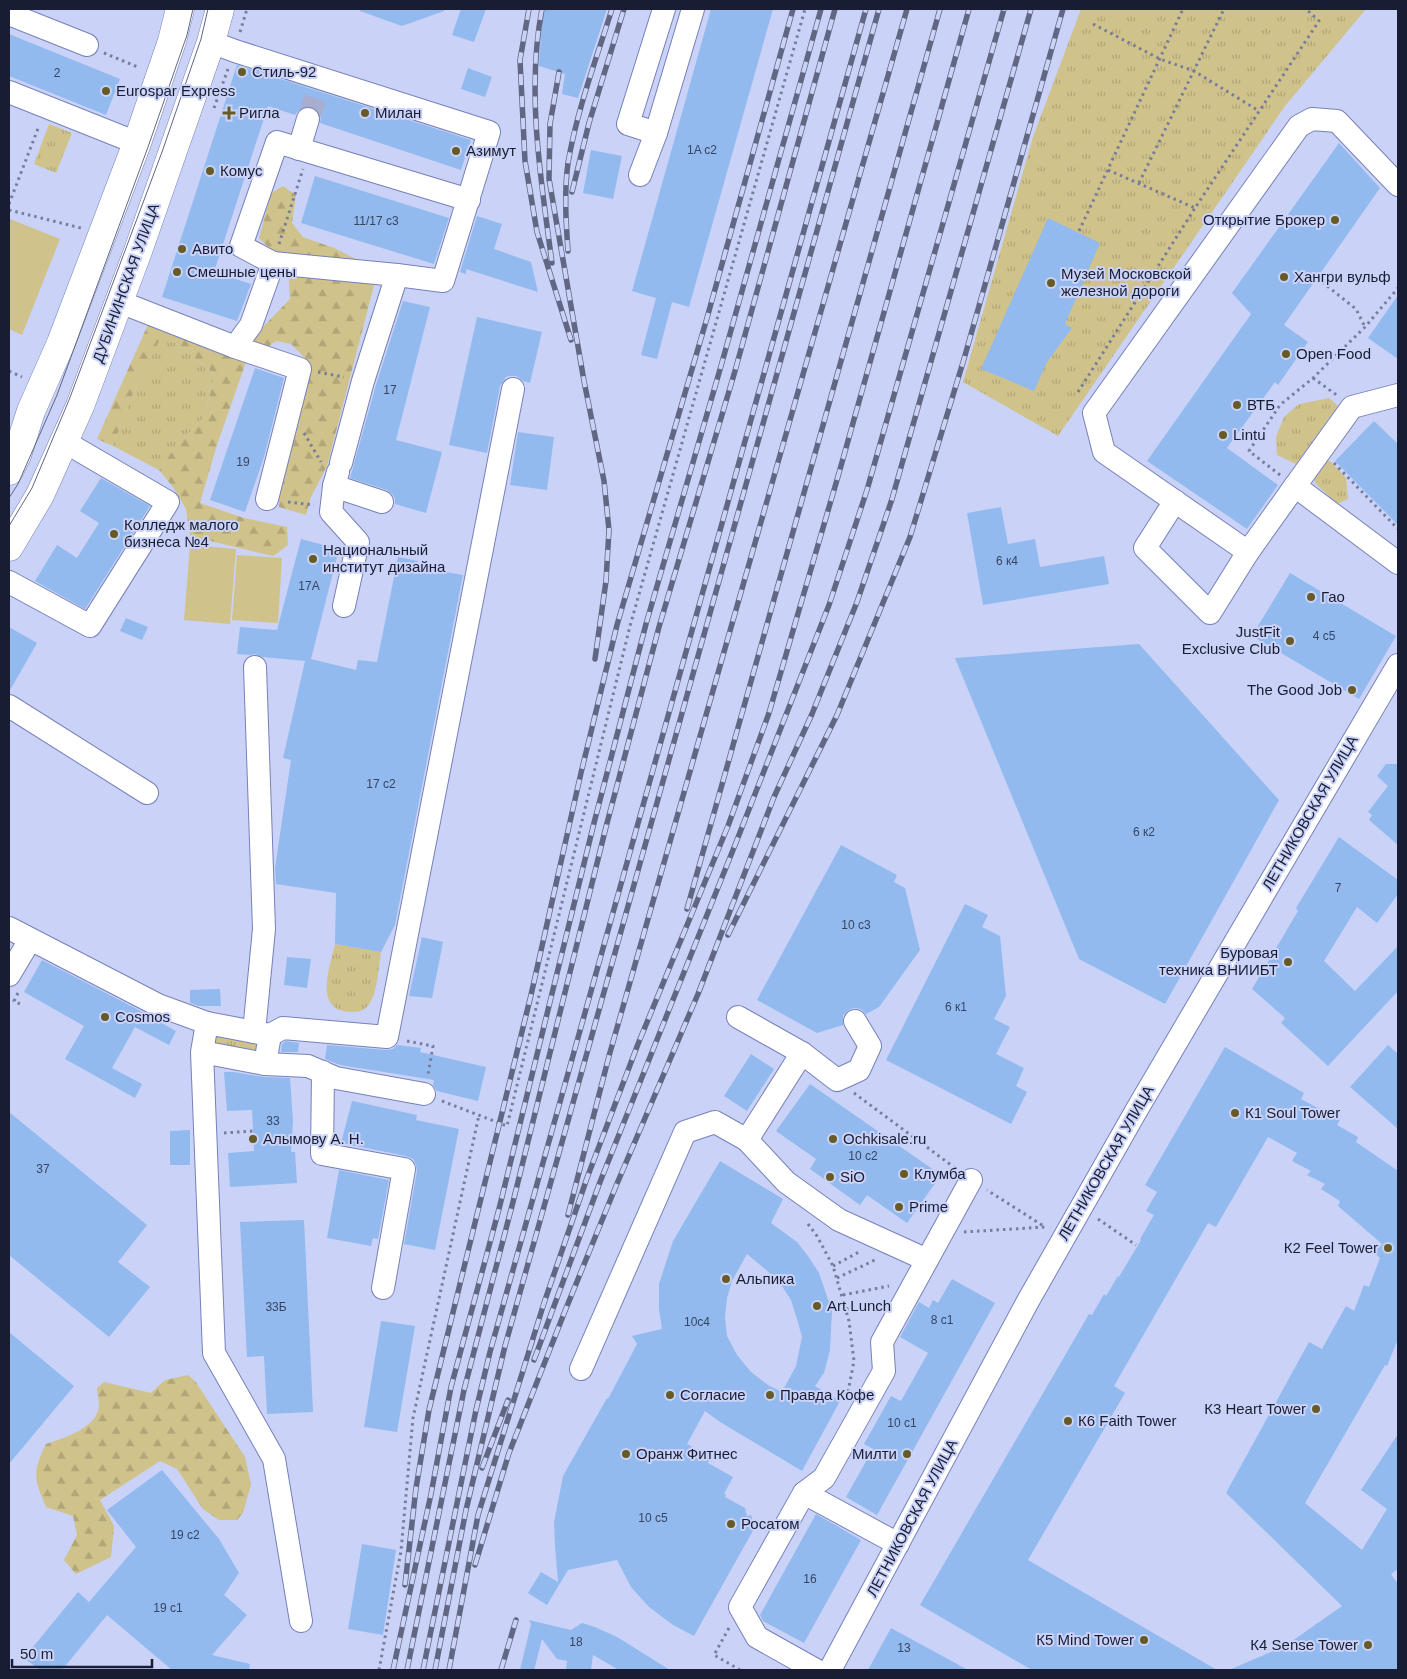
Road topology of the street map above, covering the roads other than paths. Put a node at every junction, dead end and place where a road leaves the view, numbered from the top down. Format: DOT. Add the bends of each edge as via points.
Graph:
graph roads {
  1 [pos="180,9"];
  2 [pos="664,9"];
  3 [pos="693,9"];
  4 [pos="232,12"];
  5 [pos="9,14"];
  6 [pos="211,42"];
  7 [pos="88,45"];
  8 [pos="9,92"];
  9 [pos="308,119"];
  10 [pos="656,133"];
  11 [pos="137,143"];
  12 [pos="301,158"];
  13 [pos="640,175"];
  14 [pos="1398,185"];
  15 [pos="469,200"];
  16 [pos="273,263"];
  17 [pos="397,275"];
  18 [pos="120,302"];
  19 [pos="235,347"];
  20 [pos="513,389"];
  21 [pos="1398,395"];
  22 [pos="65,442"];
  23 [pos="9,471"];
  24 [pos="1295,486"];
  25 [pos="333,496"];
  26 [pos="267,499"];
  27 [pos="1175,501"];
  28 [pos="382,502"];
  29 [pos="9,547"];
  30 [pos="1248,552"];
  31 [pos="1398,563"];
  32 [pos="9,582"];
  33 [pos="344,606"];
  34 [pos="1398,665"];
  35 [pos="255,667"];
  36 [pos="9,706"];
  37 [pos="147,793"];
  38 [pos="9,928"];
  39 [pos="17,956"];
  40 [pos="738,1017"];
  41 [pos="855,1021"];
  42 [pos="207,1023"];
  43 [pos="262,1033"];
  44 [pos="202,1052"];
  45 [pos="802,1052"];
  46 [pos="265,1064"];
  47 [pos="323,1072"];
  48 [pos="424,1094"];
  49 [pos="747,1140"];
  50 [pos="971,1180"];
  51 [pos="927,1260"];
  52 [pos="383,1288"];
  53 [pos="581,1369"];
  54 [pos="804,1493"];
  55 [pos="898,1544"];
  56 [pos="301,1621"];
  57 [pos="816,1670"];
  58 [pos="830,1670"];
  1 -- 11 [label="main road"];
  2 -- 10 [label="street" via="628,124"];
  3 -- 10 [label="street"];
  4 -- 6 [label="main road, ДУБИНИНСКАЯ УЛИЦА"];
  5 -- 7 [label="street"];
  6 -- 15 [label="street" via="321,82 489,132"];
  6 -- 18 [label="main road, ДУБИНИНСКАЯ УЛИЦА"];
  8 -- 11 [label="street"];
  9 -- 12 [label="street"];
  10 -- 13 [label="street"];
  11 -- 23 [label="main road"];
  12 -- 15 [label="street"];
  12 -- 16 [label="street" via="276,142 241,246"];
  14 -- 27 [label="street" via="1337,121 1312,119 1299,126 1094,413 1104,452"];
  15 -- 17 [label="street" via="443,281"];
  16 -- 17 [label="street"];
  16 -- 19 [label="street" via="251,325"];
  17 -- 25 [label="street" via="363,381"];
  18 -- 19 [label="street"];
  18 -- 22 [label="main road, ДУБИНИНСКАЯ УЛИЦА"];
  19 -- 26 [label="street" via="300,369"];
  20 -- 43 [label="street" via="387,1037 283,1028"];
  21 -- 24 [label="street" via="1352,407"];
  22 -- 29 [label="main road, ДУБИНИНСКАЯ УЛИЦА" via="40,496"];
  22 -- 32 [label="street" via="168,502 90,626"];
  24 -- 30 [label="street"];
  24 -- 31 [label="street"];
  25 -- 28 [label="street"];
  25 -- 33 [label="street" via="331,512 358,542"];
  27 -- 30 [label="street"];
  27 -- 30 [label="street" via="1145,548 1210,613"];
  34 -- 55 [label="street, ЛЕТНИКОВСКАЯ УЛИЦА" via="1081,1207"];
  35 -- 43 [label="street" via="264,929"];
  36 -- 37 [label="street"];
  38 -- 39 [label="street"];
  39 -- 42 [label="street"];
  40 -- 45 [label="street"];
  41 -- 45 [label="street" via="870,1046 860,1070 837,1080"];
  42 -- 43 [label="street"];
  42 -- 44 [label="street"];
  43 -- 46 [label="street"];
  44 -- 46 [label="street"];
  44 -- 56 [label="street" via="214,1353 274,1459"];
  45 -- 49 [label="street"];
  46 -- 47 [label="street" via="308,1066"];
  47 -- 48 [label="street" via="336,1078"];
  47 -- 52 [label="street" via="322,1154 404,1169"];
  49 -- 51 [label="street" via="786,1182 839,1220"];
  49 -- 53 [label="street" via="715,1122 685,1132"];
  50 -- 51 [label="street"];
  51 -- 54 [label="street" via="882,1342 884,1371 824,1478"];
  54 -- 55 [label="street"];
  54 -- 57 [label="street" via="740,1607 758,1638"];
  55 -- 58 [label="street, ЛЕТНИКОВСКАЯ УЛИЦА"];
}
